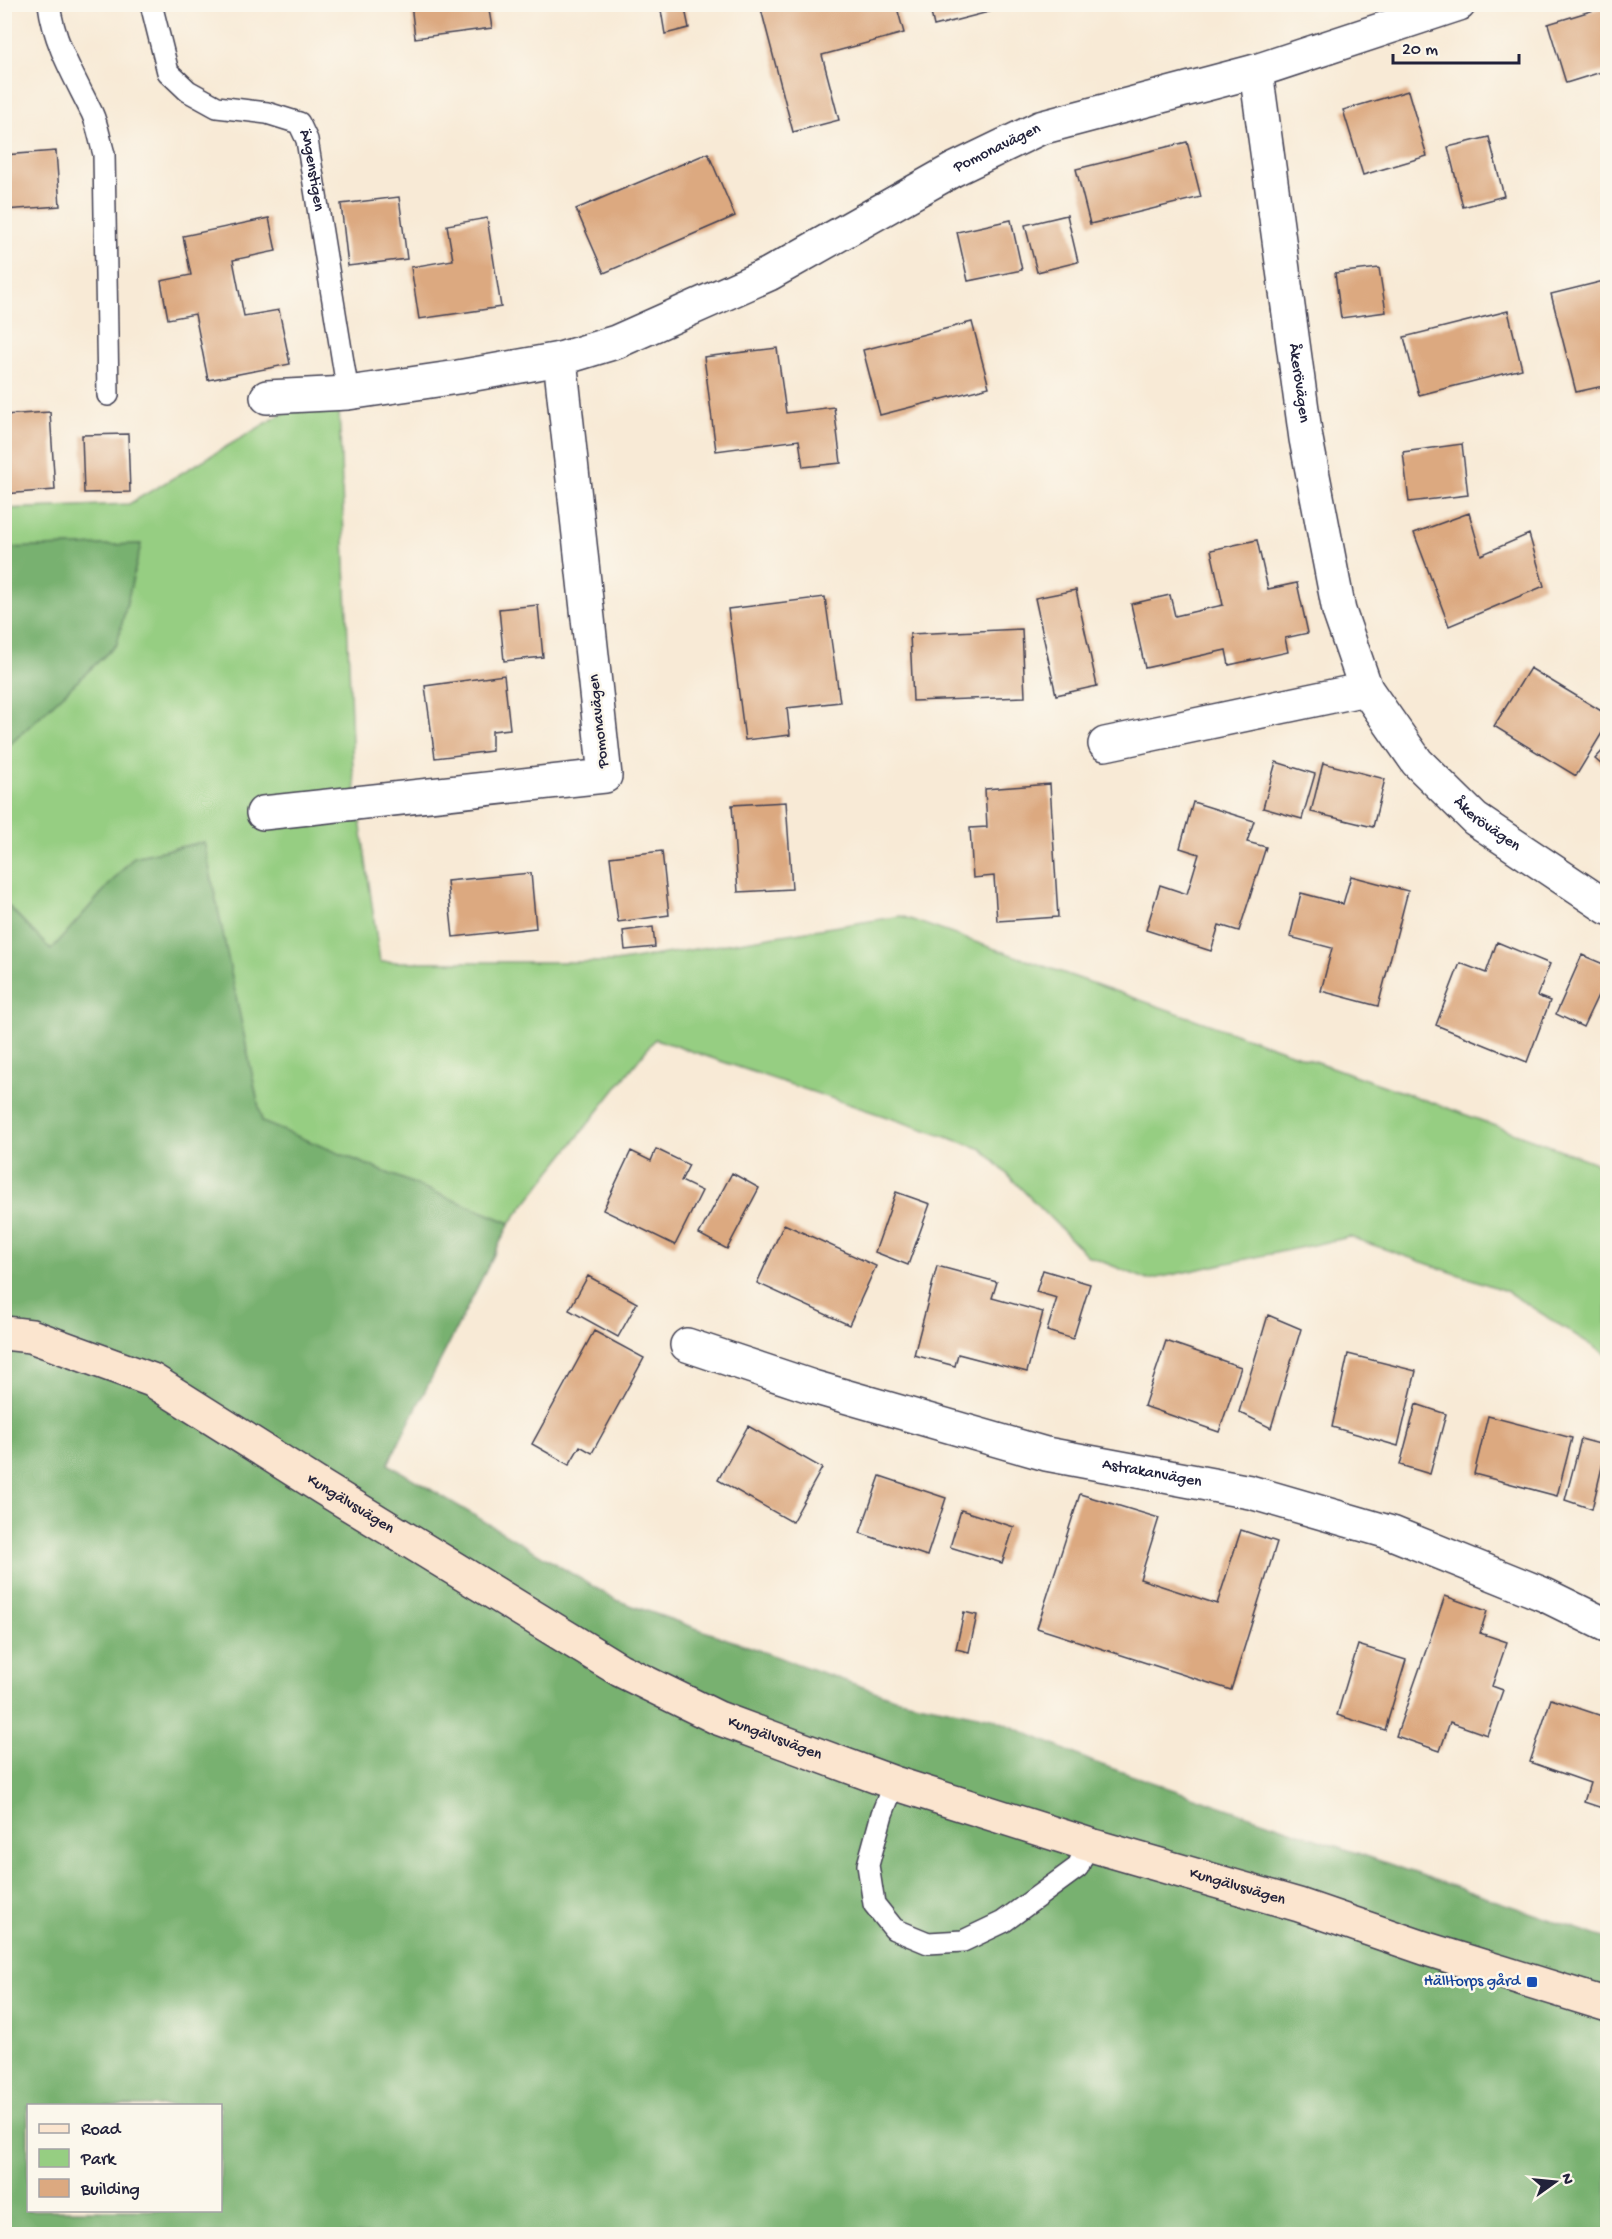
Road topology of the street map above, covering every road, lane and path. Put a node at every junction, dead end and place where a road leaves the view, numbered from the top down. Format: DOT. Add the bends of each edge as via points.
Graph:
graph roads {
  1 [pos="49,4"];
  2 [pos="151,4"];
  3 [pos="1459,4"];
  4 [pos="1256,71"];
  5 [pos="560,359"];
  6 [pos="348,393"];
  7 [pos="108,395"];
  8 [pos="267,398"];
  9 [pos="1366,689"];
  10 [pos="1105,744"];
  11 [pos="263,813"];
  12 [pos="1608,908"];
  13 [pos="4,1333"];
  14 [pos="687,1345"];
  15 [pos="1608,1626"];
  16 [pos="894,1783"];
  17 [pos="1087,1844"];
  18 [pos="1608,2006"];
  1 -- 7 [label="lane" via="65,61 93,116 104,154"];
  2 -- 6 [label="lane, Ängenstigen" via="168,72 188,91 217,107 267,113 299,123 307,140"];
  3 -- 4 [label="street, Pomonavägen"];
  4 -- 5 [label="street, Pomonavägen" via="1040,128 953,170 768,274 616,342"];
  4 -- 9 [label="street, Åkerövägen" via="1306,440 1339,611"];
  5 -- 6 [label="street, Pomonavägen"];
  5 -- 11 [label="street, Pomonavägen" via="605,776"];
  6 -- 8 [label="street, Pomonavägen"];
  9 -- 10 [label="street"];
  9 -- 12 [label="street, Åkerövägen" via="1417,762 1474,819"];
  13 -- 16 [label="street, Kungälvsvägen" via="31,1336 152,1380 620,1670 718,1718"];
  14 -- 15 [label="street, Astrakanvägen" via="813,1388 1046,1454 1250,1492 1392,1533 1545,1595"];
  16 -- 17 [label="street, Kungälvsvägen"];
  16 -- 17 [label="lane" via="868,1865 874,1904 894,1929 928,1943 963,1941 1003,1922 1078,1867"];
  17 -- 18 [label="street, Kungälvsvägen" via="1299,1905"];
}
